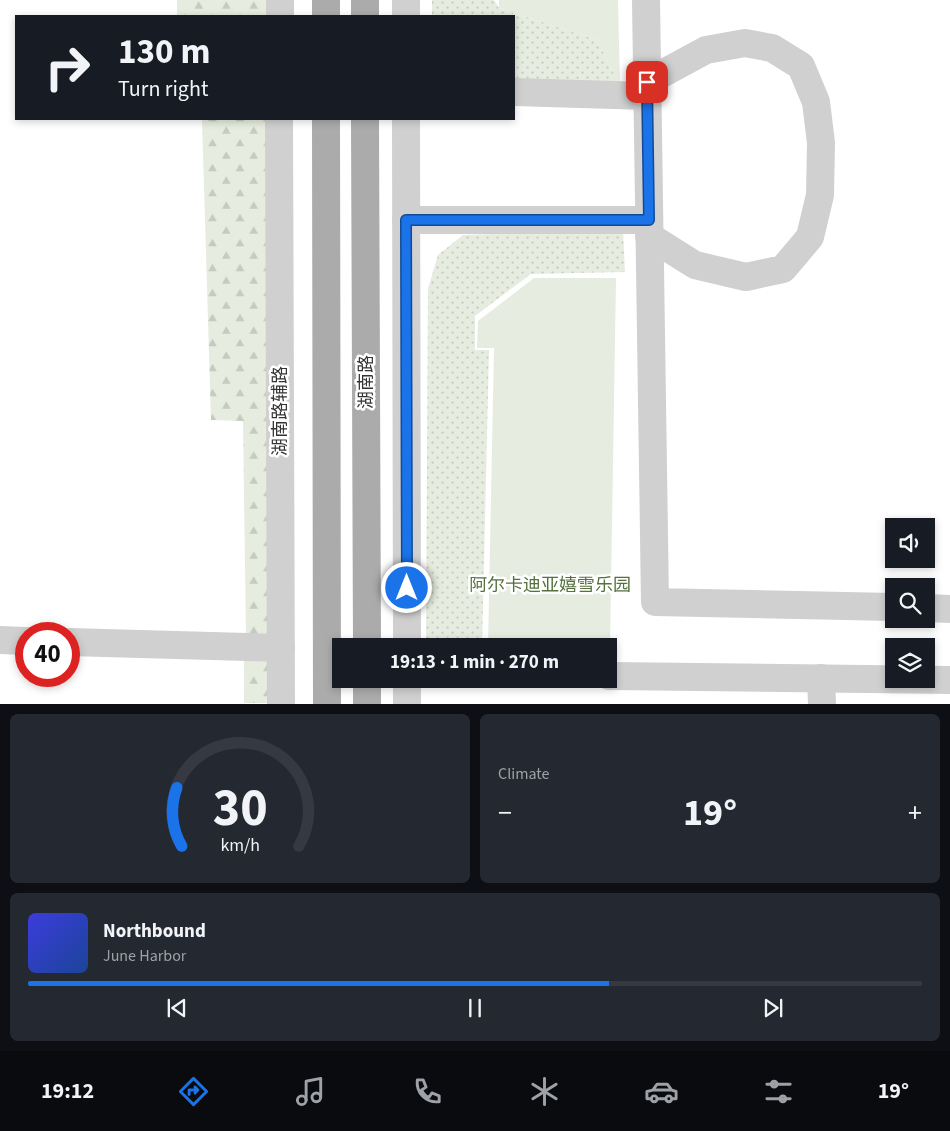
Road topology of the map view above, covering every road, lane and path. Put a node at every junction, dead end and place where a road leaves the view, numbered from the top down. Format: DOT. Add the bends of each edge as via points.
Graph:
graph roads {
  1 [pos="280,0"];
  2 [pos="326,0"];
  3 [pos="365,0"];
  4 [pos="406,0"];
  5 [pos="646,0"];
  6 [pos="280,15"];
  7 [pos="326,15"];
  8 [pos="365,15"];
  9 [pos="406,15"];
  10 [pos="647,89"];
  11 [pos="515,92"];
  12 [pos="279,120"];
  13 [pos="326,120"];
  14 [pos="365,120"];
  15 [pos="406,120"];
  16 [pos="406,220"];
  17 [pos="649,228"];
  18 [pos="885,607"];
  19 [pos="935,608"];
  20 [pos="950,608"];
  21 [pos="367,638"];
  22 [pos="407,638"];
  23 [pos="0,640"];
  24 [pos="15,641"];
  25 [pos="80,642"];
  26 [pos="281,648"];
  27 [pos="617,677"];
  28 [pos="950,680"];
  29 [pos="367,688"];
  30 [pos="407,688"];
  31 [pos="821,691"];
  32 [pos="281,704"];
  33 [pos="327,704"];
  34 [pos="367,704"];
  35 [pos="407,704"];
  1 -- 6 [label="street"];
  2 -- 7 [label="main road"];
  3 -- 8 [label="main road"];
  4 -- 9 [label="street"];
  5 -- 10 [label="street"];
  10 -- 11 [label="street"];
  10 -- 17 [label="street"];
  10 -- 17 [label="street" via="706,50 745,43 772,48 801,66 816,102 821,143 820,195 810,237 783,268 746,277 695,265"];
  12 -- 26 [label="street, 湖南路辅路"];
  13 -- 33 [label="main road"];
  14 -- 21 [label="main road, 湖南路"];
  15 -- 16 [label="street"];
  16 -- 17 [label="street"];
  16 -- 22 [label="street"];
  17 -- 18 [label="street" via="655,602"];
  19 -- 20 [label="street"];
  23 -- 24 [label="street"];
  25 -- 26 [label="street"];
  26 -- 32 [label="street, 湖南路辅路"];
  27 -- 31 [label="street"];
  28 -- 31 [label="street"];
  29 -- 34 [label="main road"];
  30 -- 35 [label="street"];
}
